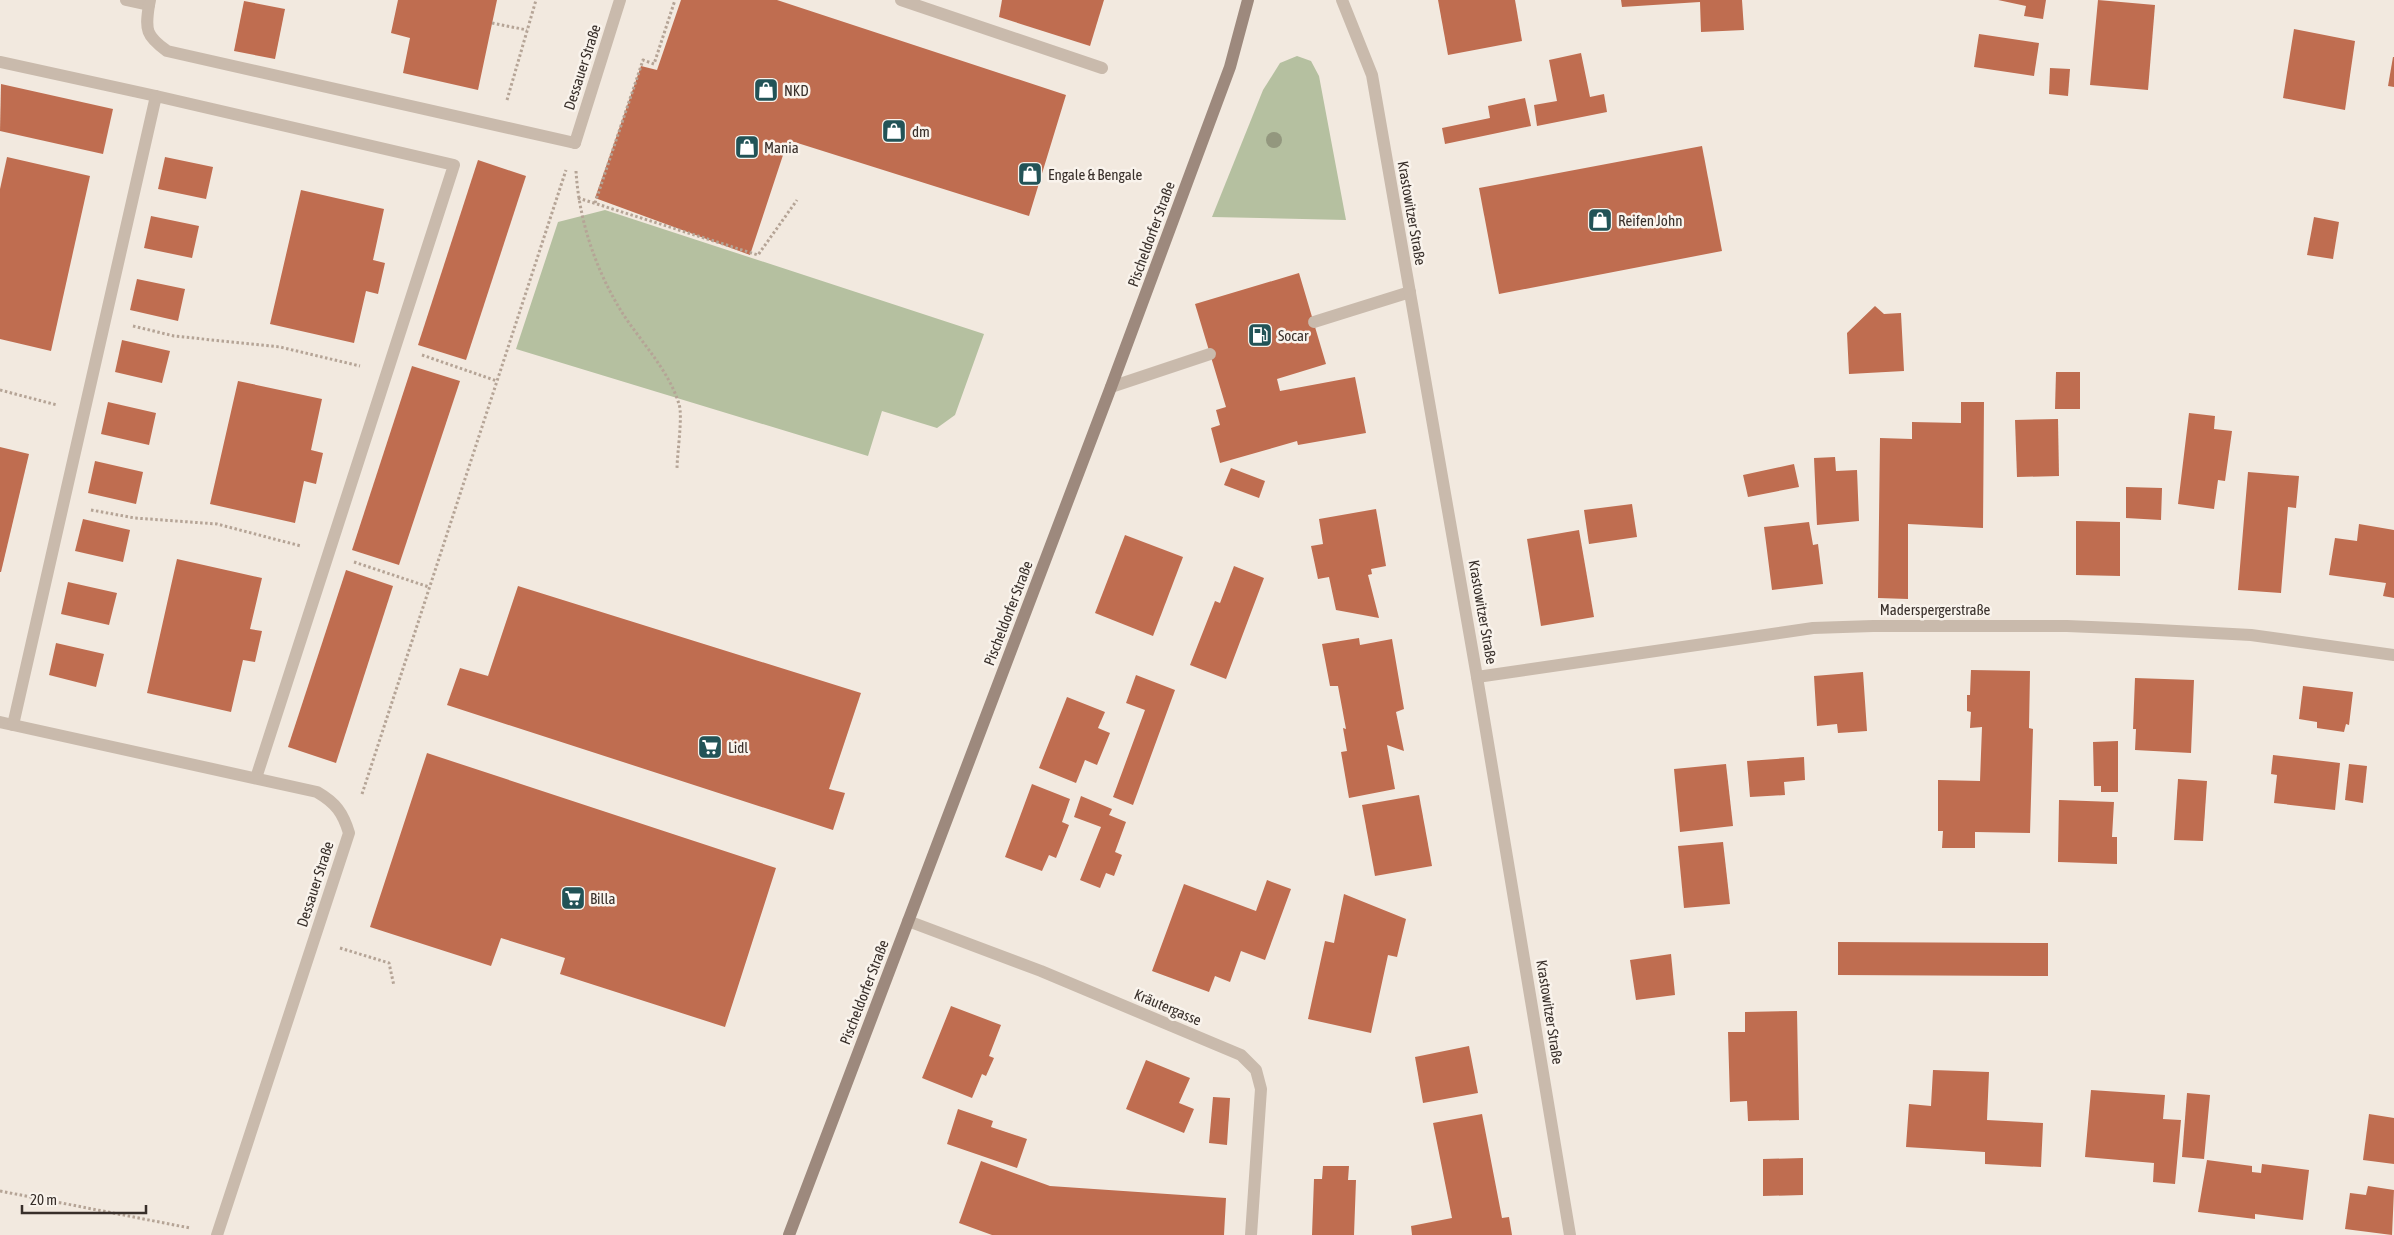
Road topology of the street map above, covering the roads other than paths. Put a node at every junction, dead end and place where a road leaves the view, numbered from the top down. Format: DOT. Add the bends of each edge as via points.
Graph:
graph roads {
  1 [pos="126,0"];
  2 [pos="620,0"];
  3 [pos="901,0"];
  4 [pos="1248,0"];
  5 [pos="1342,0"];
  6 [pos="150,2"];
  7 [pos="1,62"];
  8 [pos="1102,68"];
  9 [pos="156,96"];
  10 [pos="1410,292"];
  11 [pos="1314,322"];
  12 [pos="1210,354"];
  13 [pos="1111,387"];
  14 [pos="2394,655"];
  15 [pos="1477,677"];
  16 [pos="0,722"];
  17 [pos="13,725"];
  18 [pos="256,778"];
  19 [pos="908,922"];
  20 [pos="217,1234"];
  21 [pos="789,1235"];
  22 [pos="1251,1235"];
  23 [pos="1570,1235"];
  1 -- 6 [label="street"];
  2 -- 6 [label="street, Dessauer Straße" via="575,143 167,51 152,40 146,24"];
  3 -- 8 [label="street"];
  4 -- 13 [label="main road, Pischeldorfer Straße" via="1230,68"];
  5 -- 10 [label="street, Krastowitzer Straße" via="1372,75"];
  7 -- 9 [label="street"];
  9 -- 17 [label="street"];
  9 -- 18 [label="street" via="454,165"];
  10 -- 11 [label="street"];
  10 -- 15 [label="street, Krastowitzer Straße"];
  12 -- 13 [label="street"];
  13 -- 19 [label="main road, Pischeldorfer Straße"];
  14 -- 15 [label="street, Maderspergerstraße" via="2251,635 2167,630 2067,626 1872,626 1813,628"];
  15 -- 23 [label="street, Krastowitzer Straße"];
  16 -- 17 [label="street, Dessauer Straße"];
  17 -- 18 [label="street, Dessauer Straße"];
  18 -- 20 [label="street, Dessauer Straße" via="318,792 334,802 344,816 349,833"];
  19 -- 21 [label="main road, Pischeldorfer Straße"];
  19 -- 22 [label="street, Kräutergasse" via="1041,972 1241,1055 1256,1070 1261,1089"];
}
